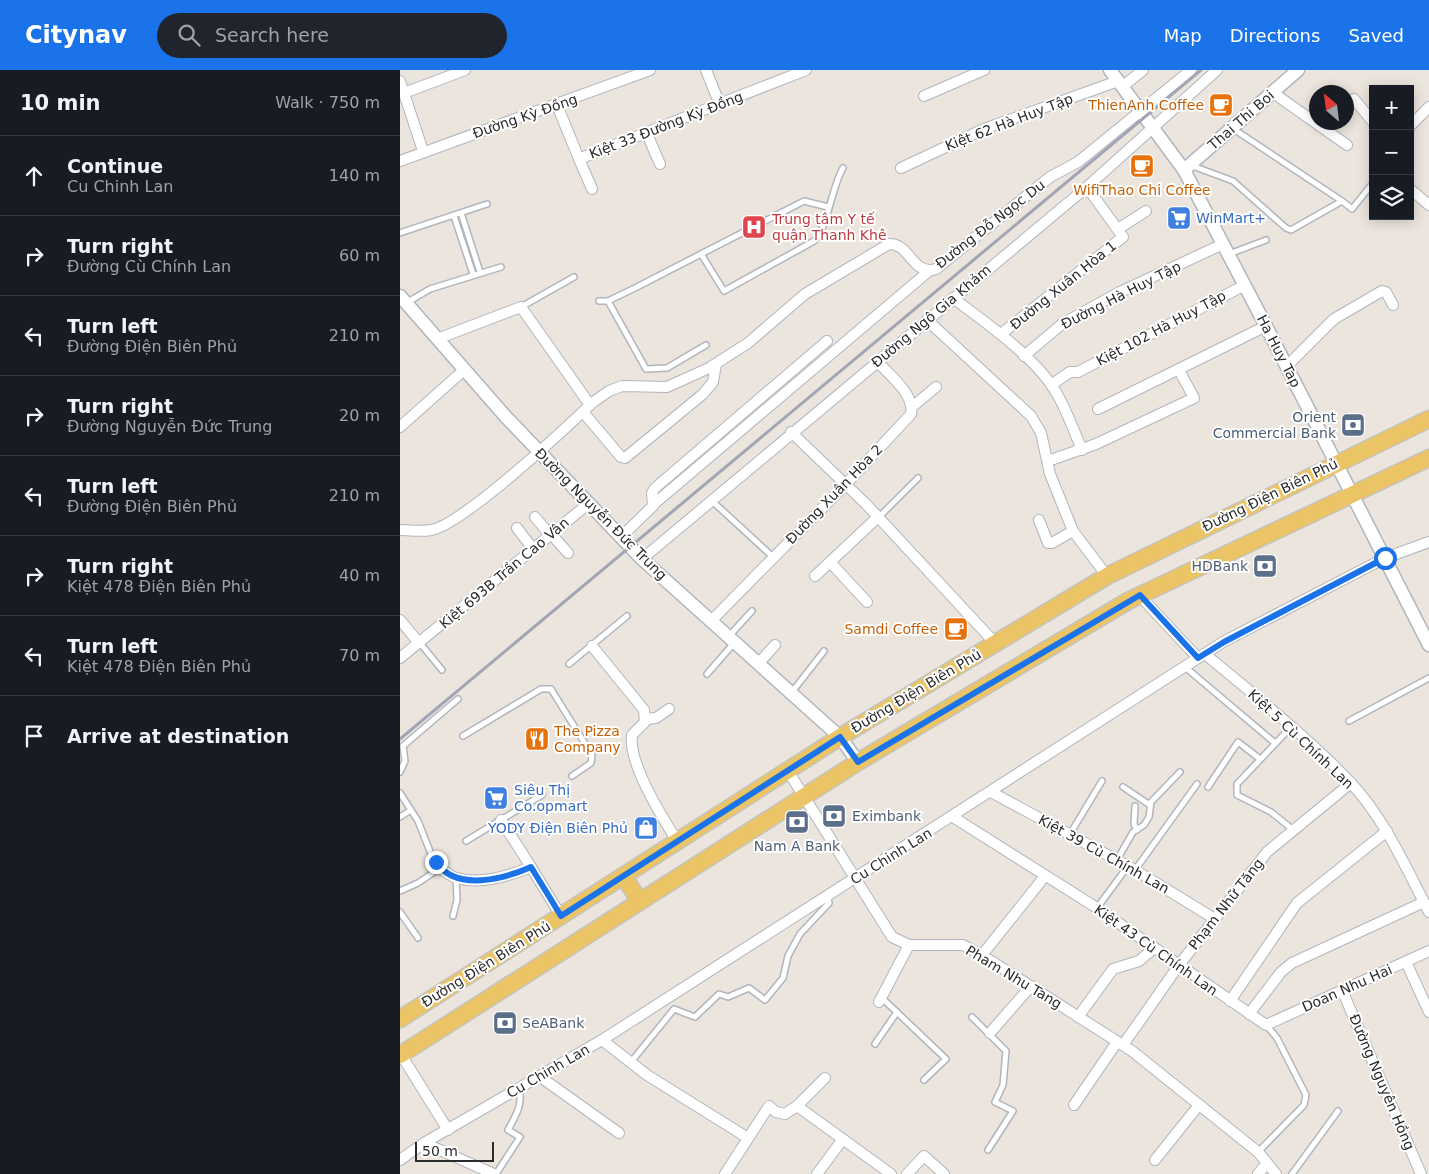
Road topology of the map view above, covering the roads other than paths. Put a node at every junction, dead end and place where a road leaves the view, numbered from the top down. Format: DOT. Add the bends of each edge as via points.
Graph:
graph roads {
  1 [pos="465,70"];
  2 [pos="650,70"];
  3 [pos="706,70"];
  4 [pos="806,70"];
  5 [pos="984,70"];
  6 [pos="1110,70"];
  7 [pos="1142,70"];
  8 [pos="1191,70"];
  9 [pos="1217,70"];
  10 [pos="1298,70"];
  11 [pos="400,81"];
  12 [pos="1120,84"];
  13 [pos="1272,92"];
  14 [pos="404,93"];
  15 [pos="924,96"];
  16 [pos="1354,99"];
  17 [pos="557,105"];
  18 [pos="720,105"];
  19 [pos="1429,107"];
  20 [pos="1141,112"];
  21 [pos="1369,117"];
  22 [pos="1414,122"];
  23 [pos="1154,128"];
  24 [pos="1232,128"];
  25 [pos="647,134"];
  26 [pos="1347,145"];
  27 [pos="423,151"];
  28 [pos="580,158"];
  29 [pos="400,161"];
  30 [pos="660,164"];
  31 [pos="843,168"];
  32 [pos="902,168"];
  33 [pos="1186,168"];
  34 [pos="1087,187"];
  35 [pos="1369,188"];
  36 [pos="592,189"];
  37 [pos="1414,192"];
  38 [pos="1342,202"];
  39 [pos="487,204"];
  40 [pos="1429,205"];
  41 [pos="828,206"];
  42 [pos="1146,211"];
  43 [pos="461,213"];
  44 [pos="454,216"];
  45 [pos="1118,229"];
  46 [pos="400,233"];
  47 [pos="1266,240"];
  48 [pos="1226,249"];
  49 [pos="701,254"];
  50 [pos="501,267"];
  51 [pos="929,271"];
  52 [pos="480,272"];
  53 [pos="473,274"];
  54 [pos="574,277"];
  55 [pos="1245,285"];
  56 [pos="953,298"];
  57 [pos="403,299"];
  58 [pos="599,301"];
  59 [pos="608,301"];
  60 [pos="1393,304"];
  61 [pos="521,307"];
  62 [pos="927,320"];
  63 [pos="1266,326"];
  64 [pos="1001,334"];
  65 [pos="437,339"];
  66 [pos="827,341"];
  67 [pos="706,345"];
  68 [pos="1024,356"];
  69 [pos="877,361"];
  70 [pos="716,364"];
  71 [pos="1287,366"];
  72 [pos="464,370"];
  73 [pos="1179,370"];
  74 [pos="1051,385"];
  75 [pos="936,387"];
  76 [pos="586,408"];
  77 [pos="912,408"];
  78 [pos="1098,409"];
  79 [pos="1429,419"];
  80 [pos="400,427"];
  81 [pos="791,432"];
  82 [pos="1082,450"];
  83 [pos="538,451"];
  84 [pos="1429,458"];
  85 [pos="1048,461"];
  86 [pos="1336,463"];
  87 [pos="918,478"];
  88 [pos="846,484"];
  89 [pos="1352,494"];
  90 [pos="712,500"];
  91 [pos="588,504"];
  92 [pos="654,504"];
  93 [pos="535,517"];
  94 [pos="878,517"];
  95 [pos="1039,520"];
  96 [pos="517,528"];
  97 [pos="400,530"];
  98 [pos="1073,532"];
  99 [pos="550,534"];
  100 [pos="621,537"];
  101 [pos="1429,542"];
  102 [pos="533,548"];
  103 [pos="568,553"];
  104 [pos="773,557"];
  105 [pos="1385,558"];
  106 [pos="642,559"];
  107 [pos="830,562"];
  108 [pos="815,576"];
  109 [pos="1107,576"];
  110 [pos="1140,595"];
  111 [pos="867,602"];
  112 [pos="752,610"];
  113 [pos="627,616"];
  114 [pos="400,620"];
  115 [pos="712,620"];
  116 [pos="732,639"];
  117 [pos="419,643"];
  118 [pos="995,643"];
  119 [pos="775,645"];
  120 [pos="1429,645"];
  121 [pos="592,646"];
  122 [pos="824,651"];
  123 [pos="1202,656"];
  124 [pos="400,658"];
  125 [pos="759,663"];
  126 [pos="569,664"];
  127 [pos="1185,667"];
  128 [pos="442,670"];
  129 [pos="707,674"];
  130 [pos="1429,678"];
  131 [pos="791,692"];
  132 [pos="458,699"];
  133 [pos="670,709"];
  134 [pos="646,719"];
  135 [pos="1349,720"];
  136 [pos="1291,727"];
  137 [pos="463,736"];
  138 [pos="840,737"];
  139 [pos="1275,743"];
  140 [pos="1260,759"];
  141 [pos="858,762"];
  142 [pos="788,770"];
  143 [pos="400,772"];
  144 [pos="1180,772"];
  145 [pos="572,776"];
  146 [pos="1102,781"];
  147 [pos="1351,783"];
  148 [pos="1197,784"];
  149 [pos="1123,787"];
  150 [pos="1208,787"];
  151 [pos="991,792"];
  152 [pos="400,793"];
  153 [pos="542,795"];
  154 [pos="804,797"];
  155 [pos="1150,805"];
  156 [pos="1135,806"];
  157 [pos="411,810"];
  158 [pos="400,817"];
  159 [pos="953,817"];
  160 [pos="501,820"];
  161 [pos="1292,829"];
  162 [pos="1137,830"];
  163 [pos="1387,832"];
  164 [pos="1070,835"];
  165 [pos="466,841"];
  166 [pos="677,841"];
  167 [pos="1117,860"];
  168 [pos="531,867"];
  169 [pos="440,868"];
  170 [pos="1132,868"];
  171 [pos="624,876"];
  172 [pos="1045,876"];
  173 [pos="456,878"];
  174 [pos="854,879"];
  175 [pos="401,889"];
  176 [pos="828,896"];
  177 [pos="640,901"];
  178 [pos="1426,907"];
  179 [pos="1097,908"];
  180 [pos="400,912"];
  181 [pos="453,916"];
  182 [pos="561,916"];
  183 [pos="1215,919"];
  184 [pos="418,938"];
  185 [pos="909,945"];
  186 [pos="1154,948"];
  187 [pos="1429,951"];
  188 [pos="982,955"];
  189 [pos="1406,962"];
  190 [pos="1179,965"];
  191 [pos="1031,986"];
  192 [pos="1342,990"];
  193 [pos="880,1000"];
  194 [pos="1230,1001"];
  195 [pos="896,1012"];
  196 [pos="1429,1012"];
  197 [pos="1249,1014"];
  198 [pos="972,1017"];
  199 [pos="1078,1017"];
  200 [pos="400,1019"];
  201 [pos="1266,1025"];
  202 [pos="990,1033"];
  203 [pos="602,1040"];
  204 [pos="875,1044"];
  205 [pos="1120,1044"];
  206 [pos="400,1054"];
  207 [pos="630,1063"];
  208 [pos="539,1076"];
  209 [pos="825,1078"];
  210 [pos="924,1080"];
  211 [pos="519,1088"];
  212 [pos="1198,1105"];
  213 [pos="797,1106"];
  214 [pos="1074,1106"];
  215 [pos="1338,1111"];
  216 [pos="448,1130"];
  217 [pos="619,1133"];
  218 [pos="748,1138"];
  219 [pos="843,1139"];
  220 [pos="424,1143"];
  221 [pos="988,1150"];
  222 [pos="1258,1152"];
  223 [pos="400,1160"];
  224 [pos="1155,1160"];
  225 [pos="1267,1163"];
  226 [pos="495,1174"];
  227 [pos="725,1174"];
  228 [pos="817,1174"];
  229 [pos="891,1174"];
  230 [pos="907,1174"];
  231 [pos="944,1174"];
  232 [pos="1258,1174"];
  233 [pos="1276,1174"];
  234 [pos="1292,1174"];
  235 [pos="1421,1174"];
  1 -- 14 [label="street"];
  2 -- 17 [label="street, Đường Kỳ Đồng"];
  3 -- 18 [label="street"];
  4 -- 18 [label="street, Kiệt 33 Đường Kỳ Đồng"];
  5 -- 15 [label="street"];
  6 -- 12 [label="street, Ha Huy Tap"];
  7 -- 12 [label="street"];
  8 -- 20 [label="street, Đường Đỗ Ngọc Du"];
  9 -- 23 [label="street, Đường Ngô Gia Khảm"];
  10 -- 13 [label="street, Thai Thi Boi"];
  11 -- 14 [label="street"];
  12 -- 20 [label="street, Ha Huy Tap"];
  12 -- 32 [label="street, Kiệt 62 Hà Huy Tập" via="984,129"];
  13 -- 24 [label="street, Thai Thi Boi"];
  13 -- 26 [label="street"];
  14 -- 27 [label="street"];
  16 -- 21 [label="street"];
  17 -- 27 [label="street, Đường Kỳ Đồng"];
  17 -- 28 [label="street, Kiệt 33 Đường Kỳ Đồng"];
  18 -- 25 [label="street, Kiệt 33 Đường Kỳ Đồng"];
  19 -- 22 [label="street"];
  20 -- 23 [label="street, Ha Huy Tap"];
  20 -- 51 [label="street, Đường Đỗ Ngọc Du" via="1078,162 1050,177 966,246"];
  23 -- 33 [label="street, Ha Huy Tap"];
  23 -- 34 [label="street, Đường Ngô Gia Khảm"];
  24 -- 33 [label="street, Thai Thi Boi"];
  24 -- 38 [label="lane"];
  25 -- 28 [label="street, Kiệt 33 Đường Kỳ Đồng"];
  25 -- 30 [label="street"];
  27 -- 29 [label="street, Đường Kỳ Đồng"];
  28 -- 36 [label="street"];
  31 -- 41 [label="lane"];
  33 -- 38 [label="lane" via="1233,181 1290,230"];
  33 -- 48 [label="street, Ha Huy Tap"];
  34 -- 45 [label="street, Đường Xuân Hòa 1"];
  34 -- 56 [label="street, Đường Ngô Gia Khảm"];
  35 -- 38 [label="lane" via="1352,209"];
  37 -- 40 [label="street"];
  39 -- 43 [label="lane"];
  41 -- 49 [label="lane" via="804,201"];
  41 -- 49 [label="lane" via="814,242 728,291 722,290"];
  42 -- 45 [label="street"];
  43 -- 44 [label="lane"];
  43 -- 52 [label="lane"];
  44 -- 46 [label="lane"];
  44 -- 53 [label="lane"];
  45 -- 64 [label="street, Đường Xuân Hòa 1" via="1123,237"];
  47 -- 48 [label="lane"];
  48 -- 55 [label="street, Ha Huy Tap"];
  48 -- 68 [label="street, Đường Hà Huy Tập" via="1120,292 1062,324"];
  49 -- 59 [label="lane"];
  50 -- 52 [label="lane"];
  51 -- 70 [label="street, Đường Đỗ Ngọc Du" via="920,268 895,243 888,244 805,294 748,343"];
  51 -- 92 [label="street"];
  52 -- 53 [label="lane"];
  53 -- 57 [label="lane"];
  54 -- 61 [label="lane"];
  55 -- 63 [label="street, Ha Huy Tap"];
  55 -- 74 [label="street, Kiệt 102 Hà Huy Tập" via="1078,372 1070,372"];
  56 -- 62 [label="street, Đường Ngô Gia Khảm"];
  56 -- 64 [label="street"];
  57 -- 65 [label="street, Đường Nguyễn Đức Trung"];
  58 -- 59 [label="lane"];
  59 -- 67 [label="lane" via="646,369 666,368"];
  60 -- 71 [label="street" via="1382,291 1334,319"];
  61 -- 65 [label="street"];
  61 -- 76 [label="street"];
  62 -- 69 [label="street, Đường Ngô Gia Khảm"];
  62 -- 85 [label="street" via="1031,416 1041,433"];
  63 -- 71 [label="street, Ha Huy Tap"];
  63 -- 73 [label="street"];
  64 -- 68 [label="street"];
  65 -- 72 [label="street, Đường Nguyễn Đức Trung"];
  66 -- 92 [label="street" via="655,488 652,494"];
  68 -- 74 [label="street"];
  69 -- 77 [label="street" via="907,394"];
  69 -- 81 [label="street, Đường Ngô Gia Khảm"];
  70 -- 76 [label="street, Đường Đỗ Ngọc Du" via="668,387 622,386 609,391"];
  70 -- 76 [label="street" via="713,382 703,394 625,458 621,457"];
  71 -- 86 [label="street, Ha Huy Tap"];
  72 -- 80 [label="street"];
  72 -- 83 [label="street, Đường Nguyễn Đức Trung"];
  73 -- 78 [label="street"];
  73 -- 82 [label="street" via="1194,398"];
  74 -- 82 [label="street"];
  75 -- 77 [label="street, Đường Xuân Hòa 2"];
  76 -- 83 [label="street, Đường Đỗ Ngọc Du"];
  77 -- 88 [label="street, Đường Xuân Hòa 2" via="911,414"];
  79 -- 86 [label="main road, Đường Điện Biên Phủ"];
  81 -- 88 [label="street"];
  81 -- 90 [label="street, Đường Ngô Gia Khảm"];
  82 -- 85 [label="street"];
  83 -- 91 [label="street, Đường Nguyễn Đức Trung"];
  83 -- 97 [label="street, Đường Đỗ Ngọc Du" via="449,524 431,530"];
  84 -- 89 [label="main road, Đường Điện Biên Phủ"];
  85 -- 98 [label="street"];
  86 -- 89 [label="street, Ha Huy Tap"];
  86 -- 109 [label="main road, Đường Điện Biên Phủ"];
  87 -- 94 [label="lane"];
  88 -- 94 [label="street"];
  88 -- 104 [label="street, Đường Xuân Hòa 2"];
  89 -- 105 [label="street, Ha Huy Tap"];
  89 -- 110 [label="main road, Đường Điện Biên Phủ"];
  90 -- 104 [label="lane"];
  90 -- 106 [label="street, Đường Ngô Gia Khảm"];
  91 -- 99 [label="street, Kiệt 693B Trần Cao Vân"];
  91 -- 100 [label="street, Đường Nguyễn Đức Trung"];
  92 -- 100 [label="street"];
  93 -- 99 [label="street"];
  94 -- 107 [label="street"];
  94 -- 118 [label="street"];
  95 -- 98 [label="street" via="1048,543 1052,544"];
  96 -- 102 [label="street"];
  98 -- 109 [label="street"];
  99 -- 102 [label="street, Kiệt 693B Trần Cao Vân"];
  99 -- 103 [label="street"];
  100 -- 106 [label="street, Đường Nguyễn Đức Trung"];
  101 -- 105 [label="street, Cu Chinh Lan"];
  102 -- 117 [label="street, Kiệt 693B Trần Cao Vân"];
  104 -- 115 [label="street, Đường Xuân Hòa 2"];
  105 -- 120 [label="street, Ha Huy Tap"];
  105 -- 123 [label="street, Cu Chinh Lan"];
  106 -- 115 [label="street, Đường Nguyễn Đức Trung"];
  107 -- 108 [label="street"];
  107 -- 111 [label="street"];
  109 -- 118 [label="main road, Đường Điện Biên Phủ"];
  110 -- 123 [label="street, Kiệt 5 Cù Chính Lan"];
  110 -- 141 [label="main road, Đường Điện Biên Phủ"];
  112 -- 116 [label="lane"];
  113 -- 121 [label="lane"];
  114 -- 117 [label="street"];
  115 -- 116 [label="street, Đường Nguyễn Đức Trung"];
  116 -- 125 [label="street, Đường Nguyễn Đức Trung"];
  116 -- 129 [label="lane"];
  117 -- 124 [label="street, Kiệt 693B Trần Cao Vân"];
  117 -- 128 [label="lane"];
  118 -- 138 [label="main road, Đường Điện Biên Phủ"];
  119 -- 125 [label="street"];
  121 -- 126 [label="lane"];
  121 -- 134 [label="street" via="635,697"];
  122 -- 131 [label="lane"];
  123 -- 127 [label="street, Cu Chinh Lan"];
  123 -- 136 [label="street, Kiệt 5 Cù Chính Lan"];
  125 -- 131 [label="street, Đường Nguyễn Đức Trung"];
  127 -- 139 [label="lane"];
  127 -- 151 [label="street, Cu Chinh Lan"];
  130 -- 135 [label="lane"];
  131 -- 138 [label="street, Đường Nguyễn Đức Trung"];
  132 -- 143 [label="lane" via="403,746 404,761"];
  133 -- 134 [label="street" via="656,718"];
  134 -- 166 [label="street" via="632,735 631,741 650,795"];
  136 -- 139 [label="lane"];
  136 -- 147 [label="street, Kiệt 5 Cù Chính Lan"];
  137 -- 145 [label="lane" via="541,689 551,689 592,755 591,763"];
  138 -- 141 [label="street, Đường Nguyễn Đức Trung"];
  138 -- 142 [label="main road, Đường Điện Biên Phủ"];
  139 -- 140 [label="lane"];
  140 -- 150 [label="lane" via="1238,742"];
  140 -- 161 [label="lane" via="1237,784 1236,795 1271,812"];
  141 -- 154 [label="main road, Đường Điện Biên Phủ"];
  142 -- 154 [label="street"];
  142 -- 166 [label="main road, Đường Điện Biên Phủ"];
  144 -- 155 [label="lane"];
  146 -- 164 [label="lane"];
  147 -- 161 [label="street, Phạm Nhữ Tăng"];
  147 -- 163 [label="street, Kiệt 5 Cù Chính Lan"];
  148 -- 170 [label="lane"];
  149 -- 155 [label="lane"];
  151 -- 159 [label="street, Cu Chinh Lan"];
  151 -- 164 [label="street, Kiệt 39 Cù Chính Lan"];
  152 -- 157 [label="lane"];
  153 -- 160 [label="lane"];
  154 -- 174 [label="street"];
  154 -- 177 [label="main road, Đường Điện Biên Phủ"];
  155 -- 162 [label="lane" via="1149,817"];
  156 -- 162 [label="lane"];
  157 -- 158 [label="lane"];
  157 -- 169 [label="lane"];
  159 -- 172 [label="street, Kiệt 43 Cù Chính Lan"];
  159 -- 174 [label="street, Cu Chinh Lan"];
  160 -- 165 [label="lane"];
  160 -- 168 [label="street"];
  161 -- 183 [label="street, Phạm Nhữ Tăng" via="1260,859"];
  162 -- 167 [label="lane"];
  163 -- 178 [label="street, Kiệt 5 Cù Chính Lan"];
  163 -- 194 [label="street" via="1297,904"];
  164 -- 167 [label="street, Kiệt 39 Cù Chính Lan"];
  166 -- 171 [label="main road, Đường Điện Biên Phủ"];
  167 -- 170 [label="street, Kiệt 39 Cù Chính Lan"];
  168 -- 173 [label="street" via="485,880"];
  168 -- 182 [label="street"];
  169 -- 173 [label="street"];
  169 -- 175 [label="lane" via="418,883"];
  170 -- 179 [label="lane"];
  170 -- 183 [label="street, Kiệt 39 Cù Chính Lan"];
  171 -- 177 [label="main road"];
  171 -- 182 [label="main road, Đường Điện Biên Phủ"];
  172 -- 179 [label="street, Kiệt 43 Cù Chính Lan"];
  172 -- 188 [label="street"];
  173 -- 181 [label="lane" via="457,900"];
  174 -- 176 [label="street, Cu Chinh Lan"];
  174 -- 185 [label="street" via="892,937"];
  176 -- 203 [label="street, Cu Chinh Lan"];
  176 -- 207 [label="lane" via="829,903 800,934 788,956 783,978 765,1000 750,988 728,997 719,994 695,1017 674,1009"];
  177 -- 206 [label="main road, Đường Điện Biên Phủ"];
  178 -- 197 [label="street" via="1292,963 1281,972"];
  179 -- 186 [label="street, Kiệt 43 Cù Chính Lan"];
  180 -- 184 [label="lane"];
  182 -- 200 [label="main road, Đường Điện Biên Phủ"];
  183 -- 190 [label="street, Phạm Nhữ Tăng"];
  185 -- 188 [label="street, Pham Nhu Tang" via="963,945"];
  185 -- 193 [label="street"];
  186 -- 190 [label="street, Kiệt 43 Cù Chính Lan"];
  186 -- 199 [label="street" via="1139,962 1113,969"];
  187 -- 189 [label="street, Doan Nhu Hai"];
  188 -- 191 [label="street, Pham Nhu Tang"];
  189 -- 192 [label="street, Doan Nhu Hai"];
  189 -- 196 [label="street"];
  190 -- 194 [label="street, Kiệt 43 Cù Chính Lan"];
  190 -- 205 [label="street, Phạm Nhữ Tăng"];
  191 -- 199 [label="street, Pham Nhu Tang"];
  191 -- 202 [label="street"];
  192 -- 201 [label="street, Doan Nhu Hai"];
  192 -- 235 [label="street, Đường Nguyên Hồng"];
  193 -- 195 [label="lane"];
  194 -- 197 [label="street, Kiệt 43 Cù Chính Lan"];
  195 -- 204 [label="lane"];
  195 -- 210 [label="lane" via="946,1058"];
  197 -- 201 [label="street, Kiệt 43 Cù Chính Lan"];
  198 -- 202 [label="lane"];
  199 -- 205 [label="street, Pham Nhu Tang"];
  201 -- 222 [label="lane" via="1277,1038 1306,1095 1301,1109"];
  202 -- 221 [label="lane" via="1006,1051 1003,1085 995,1102 1013,1112"];
  203 -- 207 [label="street"];
  203 -- 208 [label="street, Cu Chinh Lan"];
  205 -- 212 [label="street, Pham Nhu Tang"];
  205 -- 214 [label="street, Phạm Nhữ Tăng"];
  206 -- 216 [label="street"];
  207 -- 218 [label="street"];
  208 -- 211 [label="street, Cu Chinh Lan"];
  208 -- 217 [label="street"];
  209 -- 213 [label="street"];
  211 -- 216 [label="street, Cu Chinh Lan"];
  211 -- 226 [label="lane" via="522,1100 508,1130 520,1137"];
  212 -- 222 [label="street, Pham Nhu Tang"];
  212 -- 224 [label="street"];
  213 -- 218 [label="street" via="785,1114 769,1106"];
  213 -- 219 [label="street"];
  215 -- 234 [label="lane"];
  216 -- 220 [label="street, Cu Chinh Lan"];
  218 -- 227 [label="street"];
  219 -- 228 [label="street"];
  219 -- 229 [label="street"];
  220 -- 223 [label="street, Cu Chinh Lan"];
  220 -- 226 [label="street"];
  222 -- 225 [label="street, Pham Nhu Tang"];
  225 -- 232 [label="street"];
  225 -- 233 [label="street, Pham Nhu Tang"];
  230 -- 231 [label="street" via="924,1156"];
}
